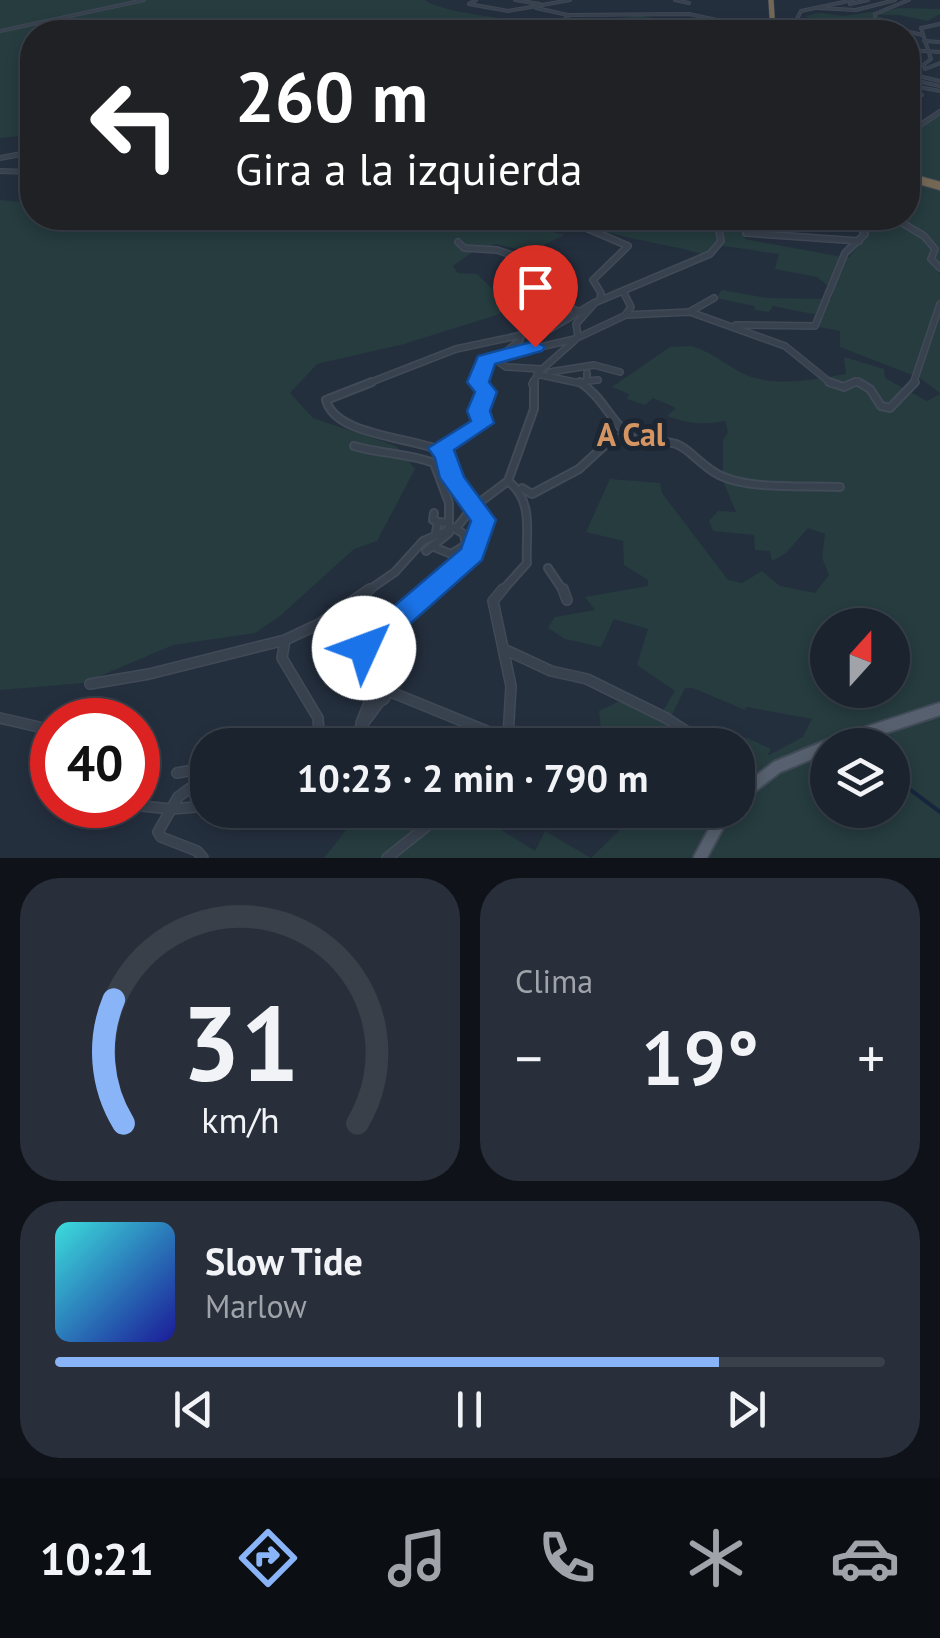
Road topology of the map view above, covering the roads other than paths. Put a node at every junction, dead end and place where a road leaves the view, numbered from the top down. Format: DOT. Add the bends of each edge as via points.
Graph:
graph roads {
  1 [pos="144,0"];
  2 [pos="476,0"];
  3 [pos="515,0"];
  4 [pos="570,0"];
  5 [pos="675,0"];
  6 [pos="868,0"];
  7 [pos="895,0"];
  8 [pos="909,0"];
  9 [pos="837,2"];
  10 [pos="855,2"];
  11 [pos="545,3"];
  12 [pos="690,4"];
  13 [pos="532,7"];
  14 [pos="816,8"];
  15 [pos="877,8"];
  16 [pos="567,19"];
  17 [pos="51,20"];
  18 [pos="560,20"];
  19 [pos="716,20"];
  20 [pos="797,20"];
  21 [pos="875,20"];
  22 [pos="940,24"];
  23 [pos="920,41"];
  24 [pos="926,44"];
  25 [pos="920,46"];
  26 [pos="920,46"];
  27 [pos="940,47"];
  28 [pos="925,66"];
  29 [pos="920,69"];
  30 [pos="920,69"];
  31 [pos="591,230"];
  32 [pos="719,230"];
  33 [pos="746,230"];
  34 [pos="863,230"];
  35 [pos="914,230"];
  36 [pos="860,241"];
  37 [pos="458,242"];
  38 [pos="940,268"];
  39 [pos="623,291"];
  40 [pos="714,298"];
  41 [pos="597,302"];
  42 [pos="940,306"];
  43 [pos="580,312"];
  44 [pos="690,312"];
  45 [pos="626,315"];
  46 [pos="735,326"];
  47 [pos="522,338"];
  48 [pos="576,338"];
  49 [pos="568,348"];
  50 [pos="577,352"];
  51 [pos="500,356"];
  52 [pos="804,358"];
  53 [pos="514,359"];
  54 [pos="544,369"];
  55 [pos="620,372"];
  56 [pos="585,379"];
  57 [pos="598,380"];
  58 [pos="624,435"];
  59 [pos="354,446"];
  60 [pos="439,448"];
  61 [pos="510,482"];
  62 [pos="840,487"];
  63 [pos="475,504"];
  64 [pos="451,527"];
  65 [pos="548,568"];
  66 [pos="567,600"];
  67 [pos="286,640"];
  68 [pos="508,651"];
  69 [pos="90,684"];
  70 [pos="379,694"];
  71 [pos="940,708"];
  72 [pos="0,718"];
  73 [pos="30,725"];
  74 [pos="319,728"];
  75 [pos="357,728"];
  76 [pos="478,728"];
  77 [pos="504,728"];
  78 [pos="682,728"];
  79 [pos="884,728"];
  80 [pos="810,754"];
  81 [pos="190,770"];
  82 [pos="176,773"];
  83 [pos="755,780"];
  84 [pos="190,789"];
  85 [pos="190,807"];
  86 [pos="160,808"];
  87 [pos="171,809"];
  88 [pos="428,828"];
  89 [pos="716,828"];
  90 [pos="203,858"];
  91 [pos="387,858"];
  92 [pos="700,858"];
  1 -- 17 [label="street"];
  2 -- 13 [label="street" via="469,4 506,11"];
  3 -- 11 [label="street"];
  4 -- 11 [label="street"];
  5 -- 12 [label="street"];
  6 -- 10 [label="street"];
  7 -- 15 [label="street"];
  8 -- 21 [label="street"];
  9 -- 10 [label="street"];
  9 -- 14 [label="street"];
  10 -- 15 [label="street"];
  11 -- 13 [label="street"];
  13 -- 16 [label="street"];
  14 -- 15 [label="street"];
  14 -- 20 [label="street"];
  16 -- 18 [label="street"];
  16 -- 19 [label="street" via="694,14"];
  22 -- 24 [label="street" via="922,27"];
  23 -- 24 [label="street"];
  24 -- 25 [label="street"];
  24 -- 26 [label="street"];
  24 -- 27 [label="street"];
  24 -- 27 [label="street"];
  24 -- 28 [label="street" via="931,58"];
  28 -- 29 [label="street"];
  28 -- 30 [label="street"];
  31 -- 41 [label="street" via="628,246 593,280 602,293"];
  32 -- 39 [label="street" via="715,251"];
  33 -- 36 [label="street"];
  34 -- 36 [label="street"];
  35 -- 38 [label="street" via="935,249 931,259"];
  36 -- 46 [label="street" via="845,253 815,326"];
  37 -- 43 [label="street" via="532,262 547,297"];
  39 -- 41 [label="street"];
  39 -- 45 [label="street" via="631,306"];
  40 -- 44 [label="street"];
  41 -- 43 [label="street"];
  41 -- 48 [label="street" via="575,326"];
  42 -- 52 [label="street" via="916,381 890,408 857,381 832,385"];
  43 -- 47 [label="street"];
  44 -- 45 [label="street"];
  44 -- 46 [label="street"];
  45 -- 48 [label="street"];
  46 -- 52 [label="street"];
  47 -- 51 [label="street"];
  47 -- 60 [label="street" via="456,349 328,398 326,405 353,428"];
  48 -- 49 [label="street"];
  48 -- 51 [label="street"];
  49 -- 50 [label="street"];
  49 -- 54 [label="street"];
  51 -- 53 [label="street"];
  51 -- 54 [label="street" via="506,367"];
  51 -- 60 [label="street" via="486,360 478,381 486,392 478,411 483,423"];
  54 -- 55 [label="street" via="604,365"];
  54 -- 56 [label="street"];
  54 -- 61 [label="street" via="531,390 534,409"];
  56 -- 57 [label="street"];
  56 -- 58 [label="street"];
  58 -- 61 [label="street" via="532,494"];
  58 -- 62 [label="street" via="645,444 685,446 736,482"];
  59 -- 64 [label="street" via="432,461 450,497"];
  60 -- 63 [label="street" via="452,478"];
  61 -- 63 [label="street"];
  61 -- 68 [label="street" via="527,509 527,563 492,601"];
  63 -- 64 [label="street"];
  63 -- 70 [label="street" via="484,526 473,554 364,648 360,662"];
  64 -- 64 [label="street" via="464,534 466,545 451,554 429,549"];
  64 -- 67 [label="street" via="436,522 395,572"];
  65 -- 66 [label="street"];
  67 -- 69 [label="street"];
  67 -- 74 [label="street" via="283,660"];
  68 -- 77 [label="street" via="512,701"];
  68 -- 78 [label="street" via="551,671 587,678"];
  70 -- 75 [label="street"];
  70 -- 76 [label="street" via="417,699"];
  71 -- 79 [label="main road"];
  72 -- 73 [label="street"];
  80 -- 83 [label="main road"];
  81 -- 82 [label="street"];
  84 -- 87 [label="street"];
  85 -- 87 [label="street"];
  86 -- 87 [label="street"];
  87 -- 90 [label="street" via="158,834"];
  88 -- 91 [label="street"];
  89 -- 92 [label="main road"];
}
